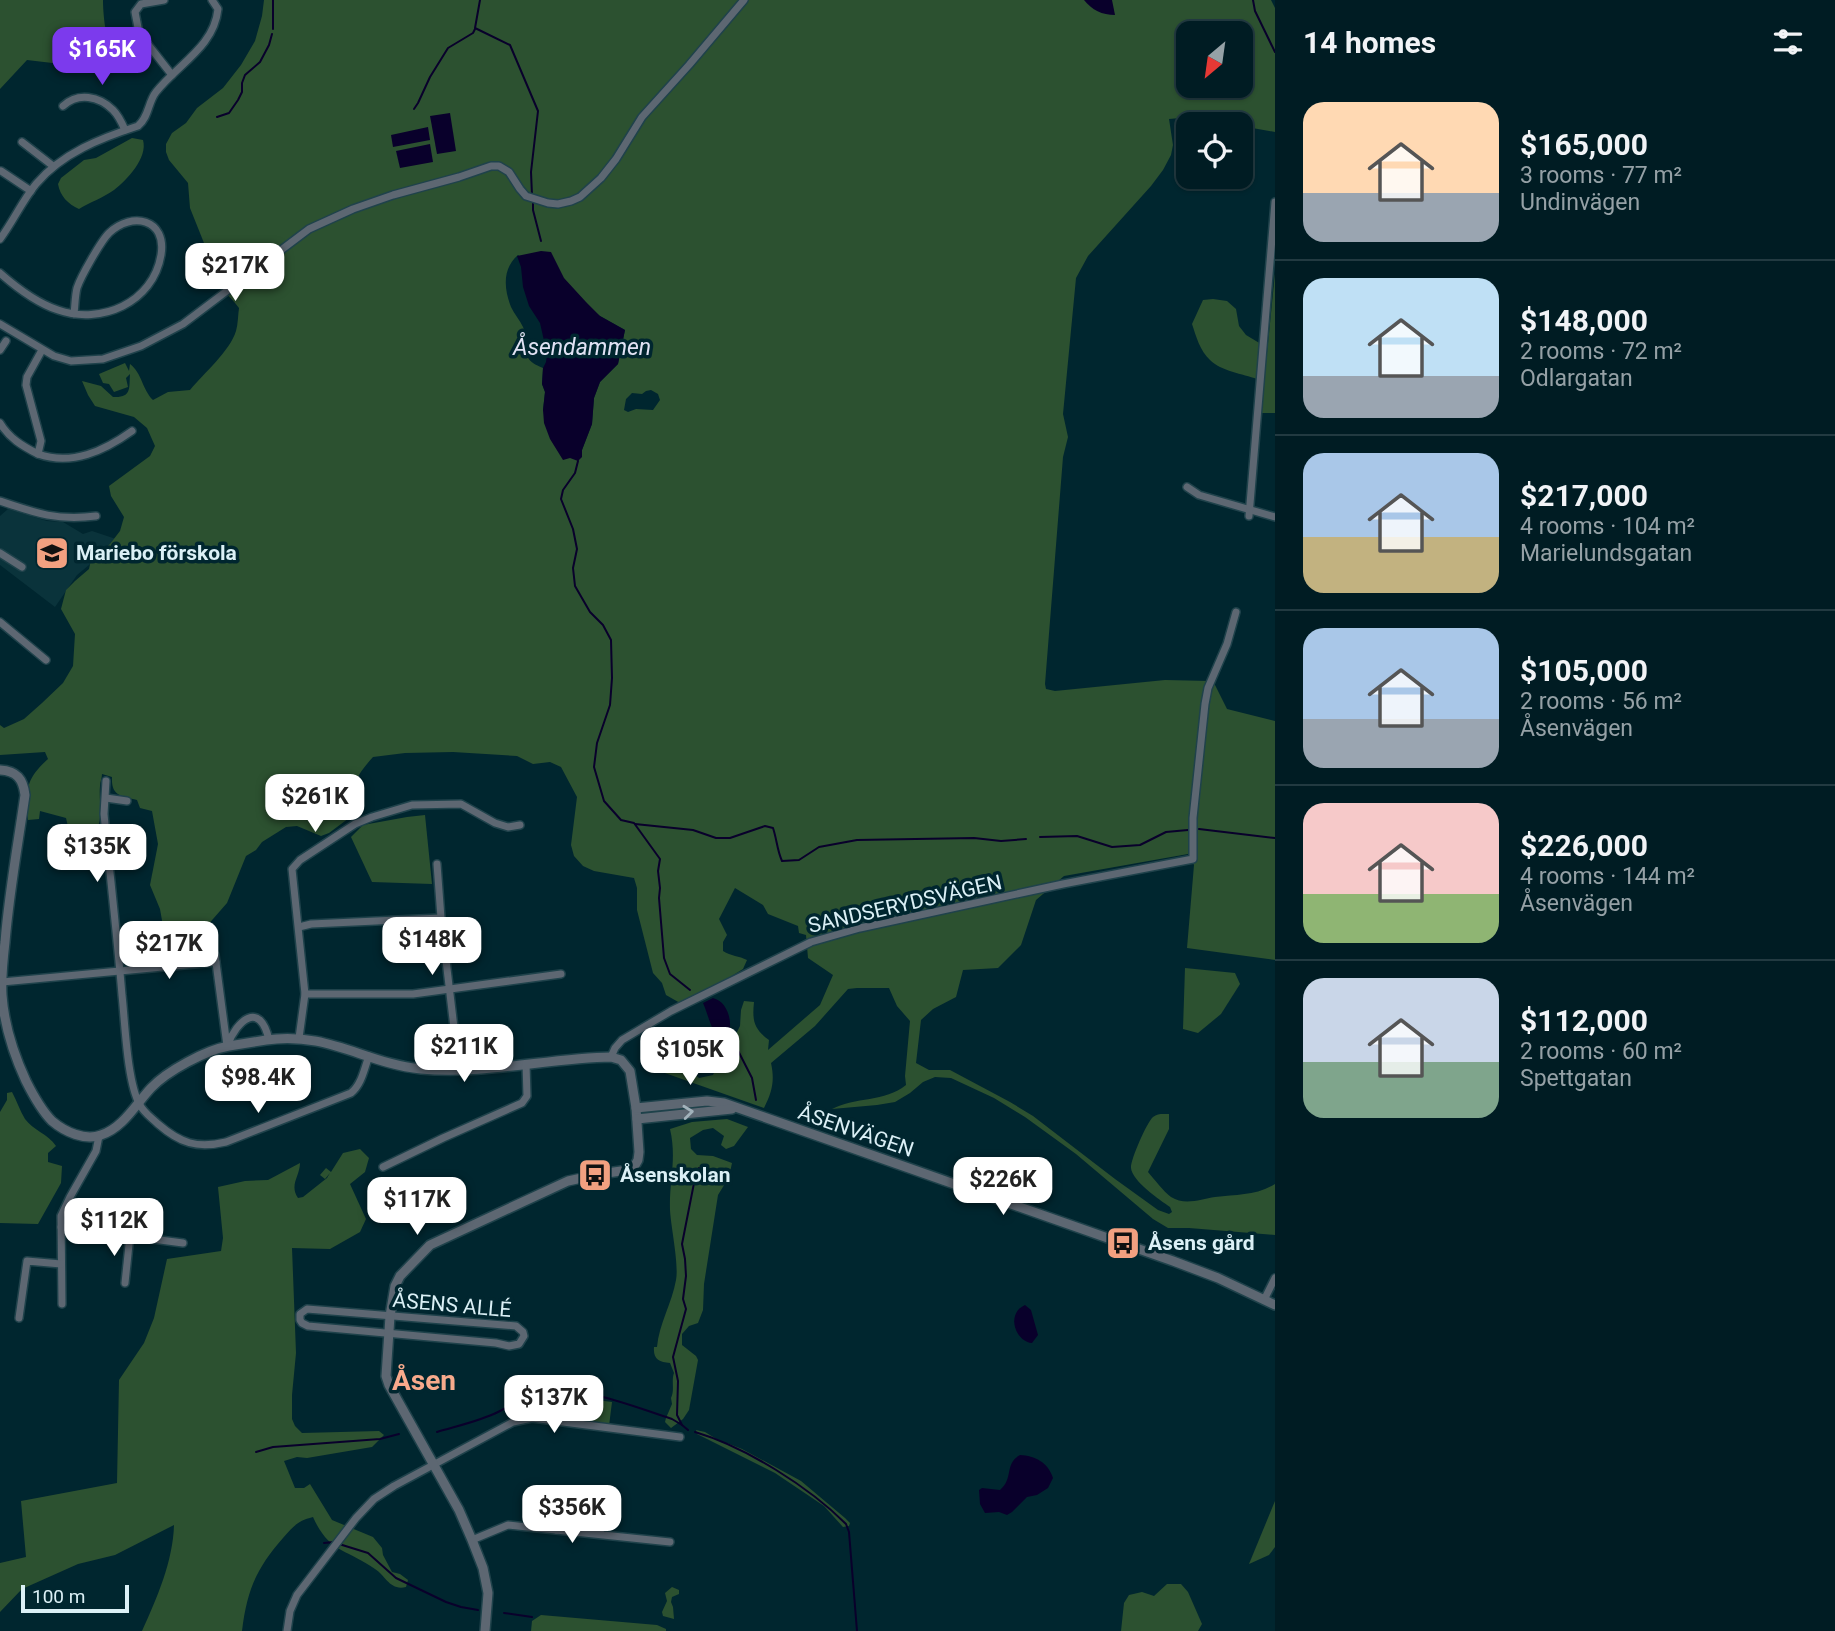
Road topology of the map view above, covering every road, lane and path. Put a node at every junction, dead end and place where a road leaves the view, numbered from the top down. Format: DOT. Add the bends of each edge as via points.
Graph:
graph roads {
  1 [pos="164,0"];
  2 [pos="212,0"];
  3 [pos="744,0"];
  4 [pos="172,75"];
  5 [pos="63,106"];
  6 [pos="125,130"];
  7 [pos="22,142"];
  8 [pos="54,166"];
  9 [pos="1,171"];
  10 [pos="31,191"];
  11 [pos="1275,202"];
  12 [pos="0,239"];
  13 [pos="0,273"];
  14 [pos="74,314"];
  15 [pos="0,324"];
  16 [pos="6,341"];
  17 [pos="0,350"];
  18 [pos="42,350"];
  19 [pos="0,423"];
  20 [pos="132,431"];
  21 [pos="38,454"];
  22 [pos="1187,487"];
  23 [pos="0,501"];
  24 [pos="1249,513"];
  25 [pos="96,516"];
  26 [pos="1275,517"];
  27 [pos="0,553"];
  28 [pos="22,567"];
  29 [pos="1236,612"];
  30 [pos="0,622"];
  31 [pos="46,660"];
  32 [pos="0,770"];
  33 [pos="106,781"];
  34 [pos="106,798"];
  35 [pos="127,801"];
  36 [pos="520,825"];
  37 [pos="437,864"];
  38 [pos="441,918"];
  39 [pos="299,927"];
  40 [pos="120,971"];
  41 [pos="561,974"];
  42 [pos="2,982"];
  43 [pos="450,988"];
  44 [pos="305,994"];
  45 [pos="299,1038"];
  46 [pos="269,1040"];
  47 [pos="227,1046"];
  48 [pos="369,1056"];
  49 [pos="611,1057"];
  50 [pos="526,1064"];
  51 [pos="459,1070"];
  52 [pos="138,1103"];
  53 [pos="636,1108"];
  54 [pos="740,1109"];
  55 [pos="637,1119"];
  56 [pos="99,1136"];
  57 [pos="383,1167"];
  58 [pos="61,1227"];
  59 [pos="130,1235"];
  60 [pos="183,1243"];
  61 [pos="61,1264"];
  62 [pos="1275,1278"];
  63 [pos="125,1283"];
  64 [pos="1264,1300"];
  65 [pos="62,1304"];
  66 [pos="1275,1305"];
  67 [pos="390,1316"];
  68 [pos="19,1318"];
  69 [pos="389,1334"];
  70 [pos="680,1437"];
  71 [pos="433,1465"];
  72 [pos="556,1530"];
  73 [pos="600,1534"];
  74 [pos="472,1540"];
  75 [pos="670,1542"];
  76 [pos="288,1631"];
  77 [pos="485,1631"];
  1 -- 4 [label="street" via="141,4 135,12 139,33"];
  2 -- 4 [label="street" via="218,9 210,36"];
  3 -- 18 [label="street" via="642,117 601,178 580,197 548,203 526,196 509,172 491,166 390,196 309,229 183,324 141,346 103,359 80,361"];
  4 -- 6 [label="street" via="154,94 142,122"];
  5 -- 6 [label="street" via="75,97 100,101 114,111"];
  6 -- 8 [label="street"];
  7 -- 8 [label="street"];
  8 -- 10 [label="street"];
  9 -- 10 [label="street"];
  10 -- 12 [label="street"];
  11 -- 24 [label="street"];
  13 -- 14 [label="street" via="46,305"];
  14 -- 14 [label="street" via="115,310 146,288 161,255 160,237 152,225 144,220 125,222 104,239 77,287"];
  15 -- 18 [label="street"];
  16 -- 17 [label="street"];
  18 -- 21 [label="street" via="26,385 41,441"];
  19 -- 21 [label="street" via="13,439"];
  20 -- 21 [label="street" via="86,456"];
  22 -- 24 [label="street"];
  23 -- 25 [label="street" via="48,516"];
  24 -- 26 [label="street"];
  27 -- 28 [label="street"];
  29 -- 49 [label="street, SANDSERYDSVÄGEN" via="1205,704 1193,859 811,942 661,1017 622,1040"];
  30 -- 31 [label="street"];
  32 -- 42 [label="street" via="18,776 25,795"];
  33 -- 34 [label="street"];
  34 -- 35 [label="street"];
  34 -- 40 [label="street"];
  36 -- 39 [label="street" via="495,823 461,804 412,805 372,817 340,833 292,869"];
  37 -- 38 [label="street"];
  38 -- 39 [label="street"];
  38 -- 43 [label="street"];
  39 -- 44 [label="street"];
  40 -- 42 [label="street"];
  40 -- 47 [label="street" via="215,959"];
  40 -- 52 [label="street" via="132,1087"];
  41 -- 43 [label="street"];
  42 -- 56 [label="street" via="10,1040 37,1102 69,1132"];
  43 -- 44 [label="street" via="413,994"];
  43 -- 51 [label="street"];
  44 -- 45 [label="street"];
  45 -- 46 [label="street"];
  45 -- 48 [label="street"];
  46 -- 47 [label="street"];
  46 -- 47 [label="street" via="262,1021 248,1018"];
  47 -- 52 [label="street" via="165,1075"];
  48 -- 51 [label="street" via="417,1068"];
  48 -- 52 [label="street" via="357,1089 351,1093 217,1145 180,1140"];
  49 -- 50 [label="street"];
  49 -- 53 [label="street" via="621,1060 630,1071"];
  50 -- 51 [label="street"];
  50 -- 57 [label="street" via="527,1096 522,1103"];
  52 -- 56 [label="street"];
  53 -- 54 [label="street, ÅSENVÄGEN" via="707,1101"];
  53 -- 55 [label="street"];
  55 -- 54 [label="street, ÅSENVÄGEN, one-way"];
  54 -- 64 [label="street, ÅSENVÄGEN" via="1173,1261"];
  55 -- 67 [label="street" via="639,1152 634,1167 568,1181 430,1245 400,1276"];
  56 -- 58 [label="street" via="96,1151 65,1206"];
  58 -- 59 [label="street"];
  58 -- 61 [label="street"];
  59 -- 60 [label="street"];
  59 -- 63 [label="street"];
  61 -- 65 [label="street"];
  61 -- 68 [label="street" via="27,1261"];
  62 -- 64 [label="street"];
  64 -- 66 [label="street, ÅSENVÄGEN"];
  67 -- 69 [label="street"];
  67 -- 69 [label="street, ÅSENS ALLÉ" via="307,1309 300,1314 308,1326"];
  67 -- 69 [label="street, ÅSENS ALLÉ" via="516,1326 524,1336 515,1346"];
  69 -- 71 [label="street" via="389,1385"];
  70 -- 71 [label="street" via="526,1418"];
  71 -- 74 [label="street"];
  71 -- 76 [label="street" via="374,1499 356,1518 297,1595"];
  72 -- 73 [label="street"];
  72 -- 73 [label="street" via="560,1499 581,1500 603,1503"];
  72 -- 74 [label="street" via="508,1525"];
  73 -- 75 [label="street"];
  74 -- 77 [label="street" via="488,1593"];
}
